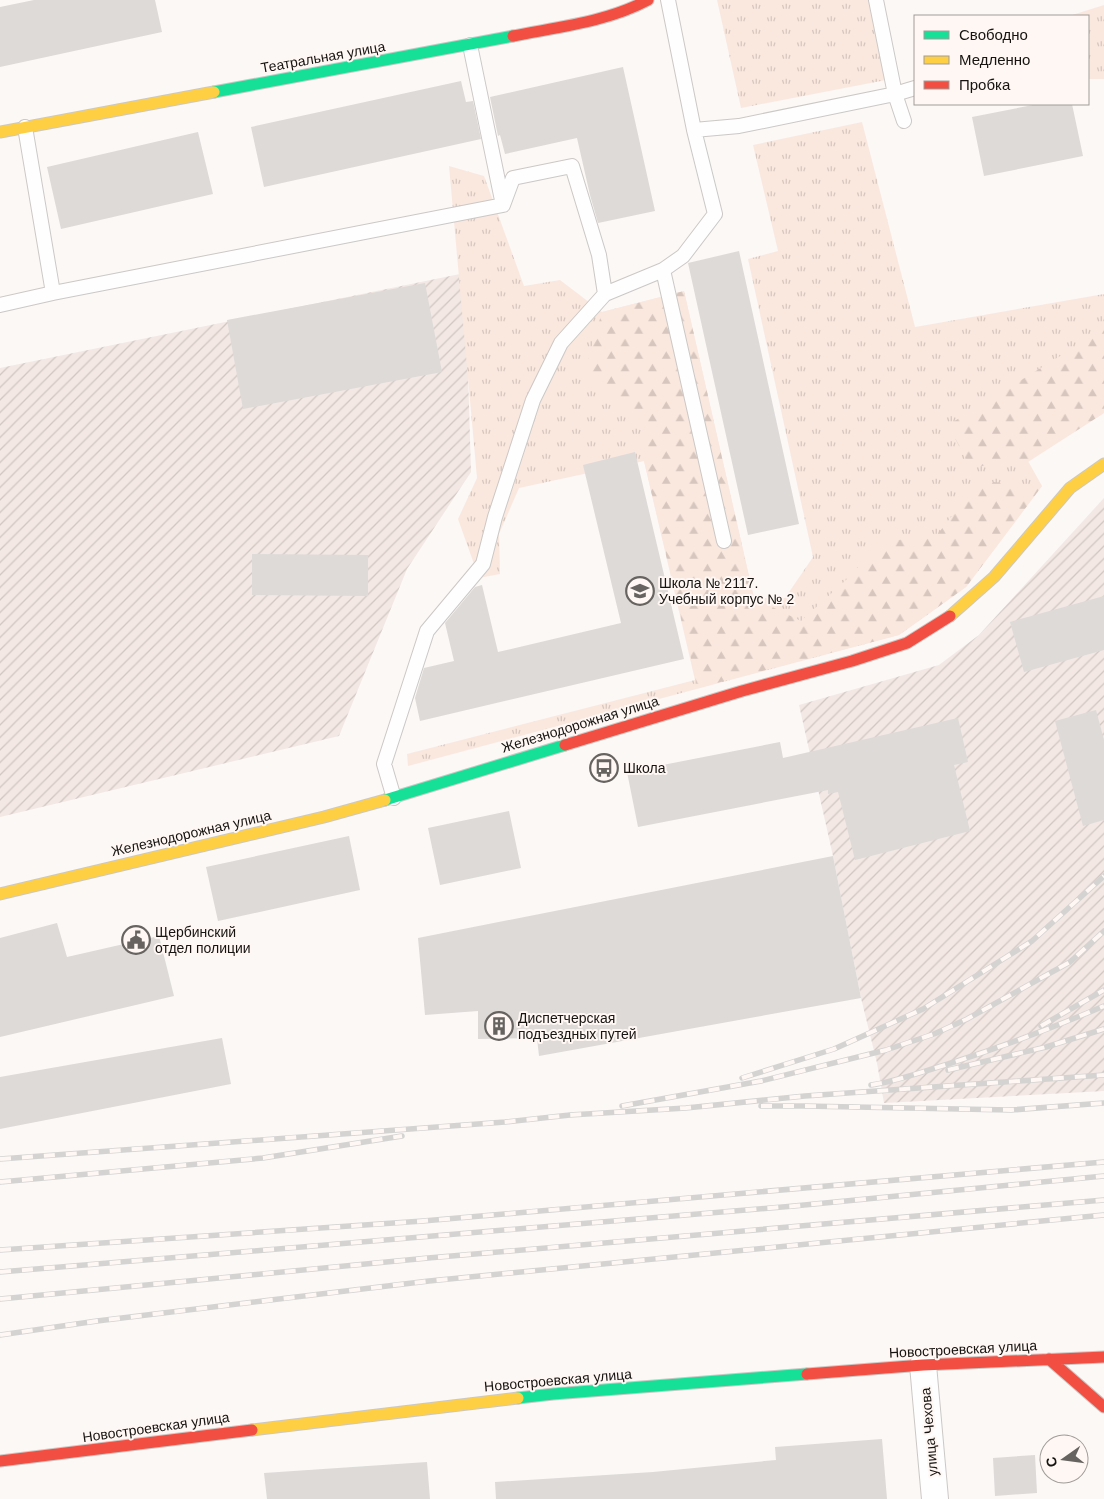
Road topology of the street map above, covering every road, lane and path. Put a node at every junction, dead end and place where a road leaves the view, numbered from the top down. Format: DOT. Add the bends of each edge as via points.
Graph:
graph roads {
  1 [pos="648,0"];
  2 [pos="668,0"];
  3 [pos="876,0"];
  4 [pos="470,44"];
  5 [pos="914,88"];
  6 [pos="895,94"];
  7 [pos="904,121"];
  8 [pos="25,127"];
  9 [pos="694,130"];
  10 [pos="0,132"];
  11 [pos="503,205"];
  12 [pos="663,270"];
  13 [pos="53,293"];
  14 [pos="605,294"];
  15 [pos="0,305"];
  16 [pos="1104,464"];
  17 [pos="724,541"];
  18 [pos="394,798"];
  19 [pos="0,894"];
  20 [pos="1104,1357"];
  21 [pos="1050,1359"];
  22 [pos="923,1365"];
  23 [pos="1104,1407"];
  24 [pos="0,1461"];
  25 [pos="935,1499"];
  1 -- 4 [label="street, Театральная улица" via="607,16"];
  2 -- 9 [label="lane"];
  3 -- 6 [label="lane"];
  4 -- 8 [label="street, Театральная улица"];
  4 -- 11 [label="lane"];
  5 -- 6 [label="lane"];
  6 -- 7 [label="lane"];
  6 -- 9 [label="lane" via="739,126"];
  8 -- 10 [label="street, Театральная улица"];
  8 -- 13 [label="lane"];
  9 -- 12 [label="lane" via="715,214 683,256"];
  11 -- 13 [label="lane"];
  11 -- 14 [label="lane" via="513,178 572,166 599,255"];
  12 -- 14 [label="lane"];
  12 -- 17 [label="lane"];
  13 -- 15 [label="lane"];
  14 -- 18 [label="lane" via="561,343 533,400 483,564 427,631 384,764"];
  16 -- 18 [label="street, Железнодорожная улица" via="1070,488 994,577 949,617 907,642"];
  18 -- 19 [label="street, Железнодорожная улица"];
  20 -- 21 [label="street"];
  21 -- 22 [label="street, Новостроевская улица"];
  21 -- 23 [label="street, Новостроевская улица"];
  22 -- 24 [label="street, Новостроевская улица" via="553,1394"];
  22 -- 25 [label="street, улица Чехова"];
}
